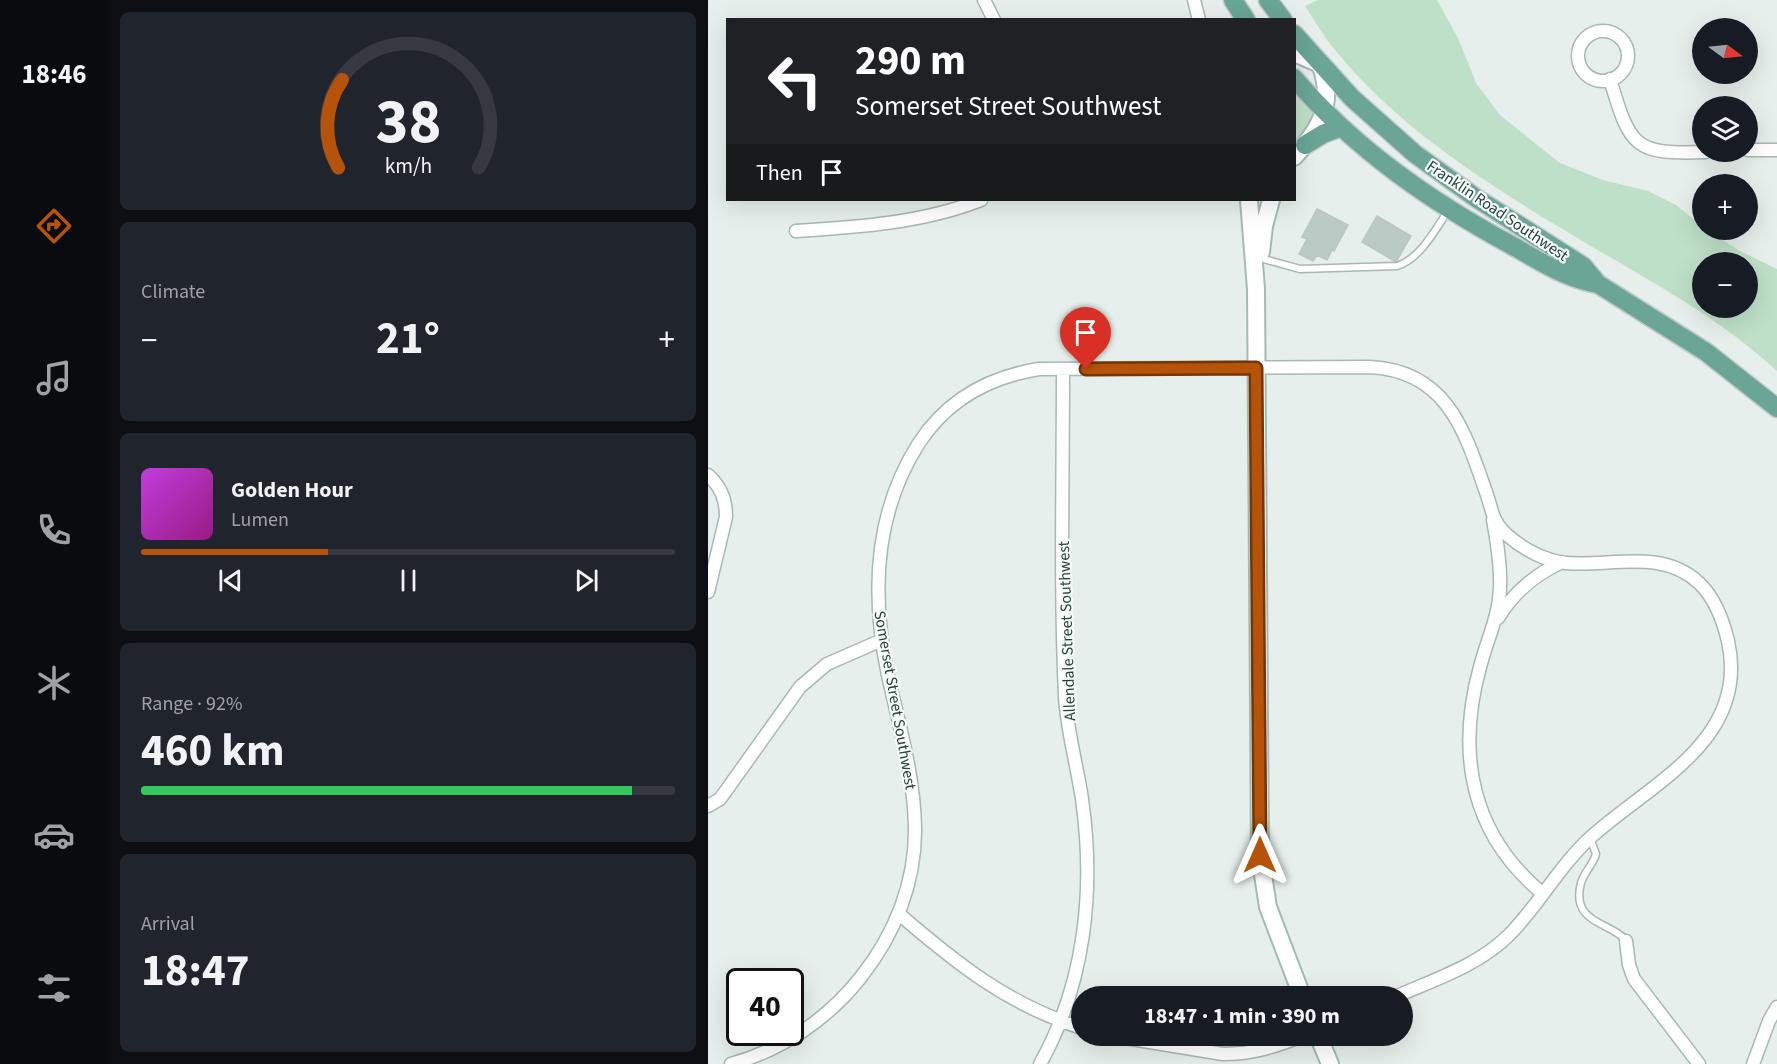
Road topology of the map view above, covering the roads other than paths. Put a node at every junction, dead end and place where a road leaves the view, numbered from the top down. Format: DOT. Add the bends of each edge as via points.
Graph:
graph roads {
  1 [pos="984,0"];
  2 [pos="1194,0"];
  3 [pos="1233,0"];
  4 [pos="1268,0"];
  5 [pos="993,18"];
  6 [pos="1198,18"];
  7 [pos="1245,18"];
  8 [pos="1282,18"];
  9 [pos="1296,36"];
  10 [pos="1296,54"];
  11 [pos="1320,64"];
  12 [pos="1610,79"];
  13 [pos="1296,80"];
  14 [pos="1325,111"];
  15 [pos="1341,127"];
  16 [pos="1758,150"];
  17 [pos="1777,150"];
  18 [pos="1300,151"];
  19 [pos="1692,152"];
  20 [pos="978,201"];
  21 [pos="1249,201"];
  22 [pos="1271,201"];
  23 [pos="1448,210"];
  24 [pos="796,231"];
  25 [pos="1260,258"];
  26 [pos="1598,284"];
  27 [pos="1256,289"];
  28 [pos="1256,368"];
  29 [pos="1063,369"];
  30 [pos="1777,408"];
  31 [pos="708,476"];
  32 [pos="1493,519"];
  33 [pos="1562,562"];
  34 [pos="708,592"];
  35 [pos="1495,624"];
  36 [pos="882,640"];
  37 [pos="708,806"];
  38 [pos="1590,838"];
  39 [pos="1542,893"];
  40 [pos="899,914"];
  41 [pos="1626,941"];
  42 [pos="1298,986"];
  43 [pos="1413,989"];
  44 [pos="1777,1007"];
  45 [pos="1062,1022"];
  46 [pos="1071,1025"];
  47 [pos="1175,1046"];
  48 [pos="1277,1046"];
  49 [pos="1323,1046"];
  50 [pos="731,1064"];
  51 [pos="1041,1064"];
  52 [pos="1330,1064"];
  53 [pos="1699,1064"];
  54 [pos="1754,1064"];
  1 -- 5 [label="street"];
  2 -- 6 [label="street"];
  3 -- 7 [label="main road"];
  4 -- 8 [label="main road"];
  9 -- 11 [label="main road, Franklin Road Southwest"];
  10 -- 11 [label="street"];
  11 -- 14 [label="street" via="1327,87"];
  11 -- 26 [label="main road, Franklin Road Southwest" via="1415,154 1584,266"];
  12 -- 12 [label="street" via="1626,66 1626,47 1615,34 1598,31 1586,38 1578,58 1589,76"];
  12 -- 19 [label="street" via="1627,129 1644,147 1666,153"];
  13 -- 14 [label="main road, Franklin Road Southwest"];
  14 -- 15 [label="main road, Franklin Road Southwest"];
  14 -- 18 [label="street"];
  15 -- 18 [label="main road" via="1323,134"];
  15 -- 23 [label="main road, Franklin Road Southwest"];
  16 -- 17 [label="street"];
  20 -- 24 [label="street" via="905,221"];
  21 -- 27 [label="street"];
  22 -- 25 [label="street"];
  23 -- 25 [label="lane" via="1406,264 1300,270"];
  23 -- 26 [label="main road, Franklin Road Southwest" via="1566,276"];
  25 -- 27 [label="street"];
  26 -- 30 [label="main road, Franklin Road Southwest" via="1706,352"];
  27 -- 28 [label="street"];
  28 -- 29 [label="street, Somerset Street Southwest"];
  28 -- 32 [label="street, Somerset Street Southwest" via="1386,368 1429,385 1454,413"];
  28 -- 42 [label="street" via="1260,855 1268,907"];
  29 -- 36 [label="street, Somerset Street Southwest" via="1039,369 998,378 958,400 928,429 901,476 885,522 878,570"];
  29 -- 45 [label="street, Allendale Street Southwest" via="1065,698 1083,803 1087,880 1081,955"];
  31 -- 34 [label="street" via="720,488 726,516"];
  32 -- 33 [label="street" via="1519,545"];
  32 -- 35 [label="street, Somerset Street Southwest" via="1500,576"];
  33 -- 35 [label="street" via="1524,586"];
  33 -- 38 [label="street" via="1642,561 1687,573 1707,592 1716,608 1731,657 1724,706 1693,756"];
  35 -- 39 [label="street" via="1474,691 1469,739 1471,776 1494,838 1517,870"];
  36 -- 37 [label="street" via="827,664 800,687 720,799"];
  36 -- 40 [label="street, Somerset Street Southwest" via="914,803 914,853"];
  38 -- 39 [label="street"];
  38 -- 41 [label="lane" via="1596,854 1581,884 1581,901 1589,918"];
  39 -- 43 [label="street" via="1522,921 1491,951"];
  40 -- 45 [label="street" via="983,982"];
  40 -- 50 [label="street, Somerset Street Southwest" via="873,962 838,1003 791,1039"];
  41 -- 53 [label="street" via="1634,979"];
  44 -- 54 [label="street"];
  45 -- 46 [label="street"];
  45 -- 51 [label="street, Allendale Street Southwest"];
  47 -- 48 [label="street" via="1224,1054"];
  49 -- 52 [label="street"];
}
